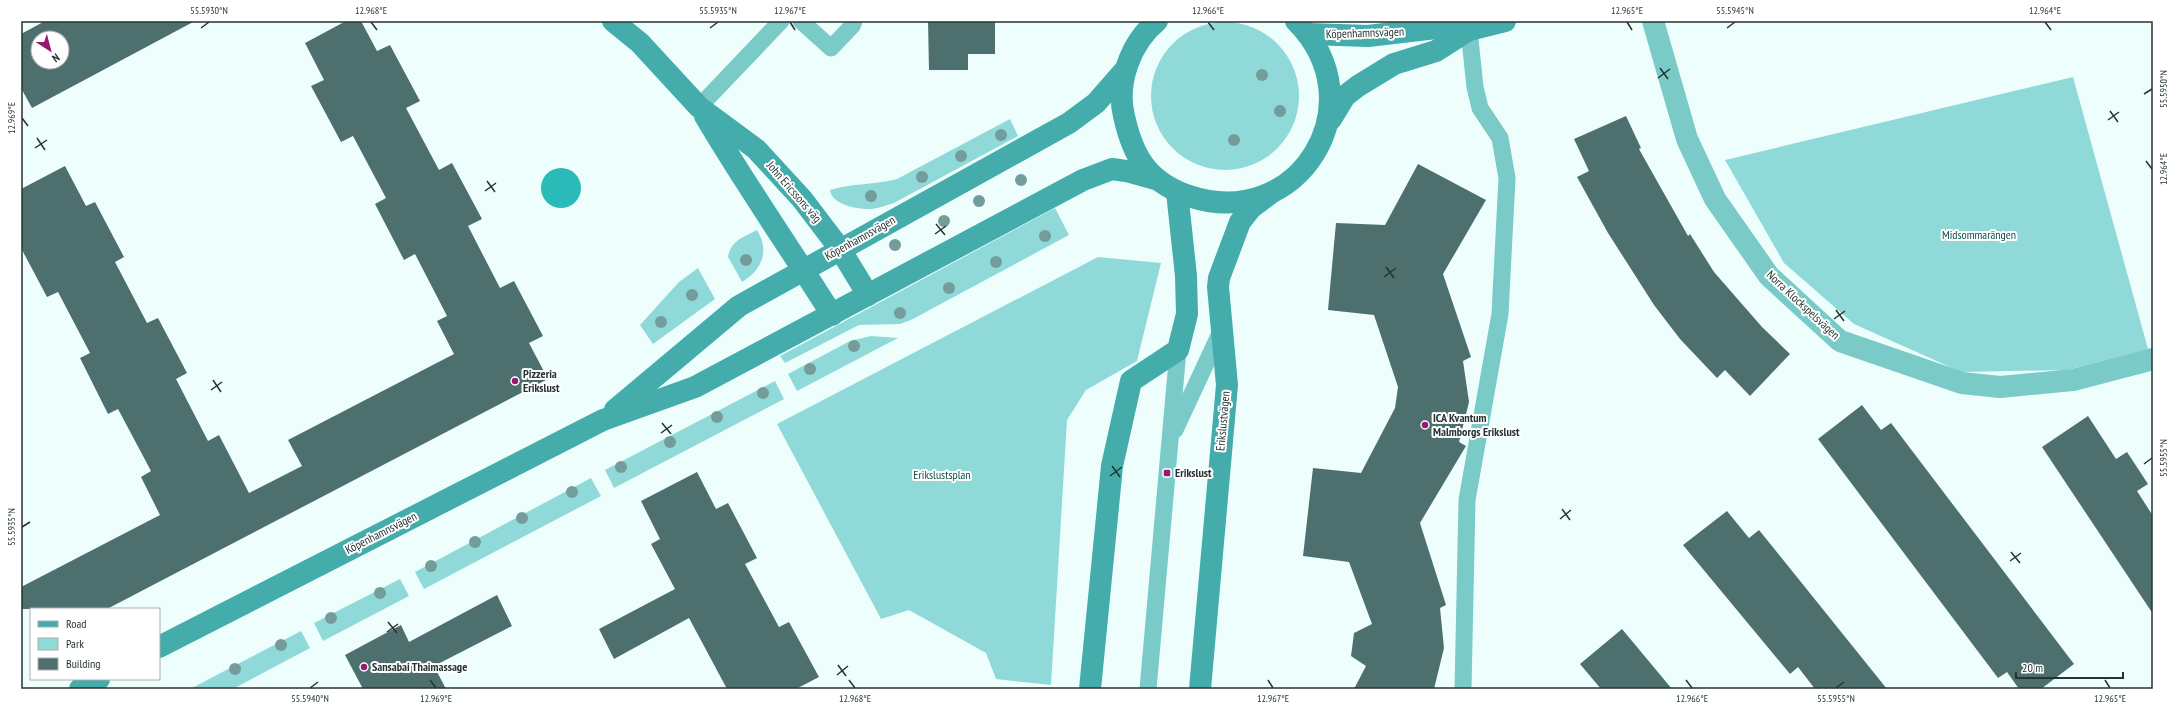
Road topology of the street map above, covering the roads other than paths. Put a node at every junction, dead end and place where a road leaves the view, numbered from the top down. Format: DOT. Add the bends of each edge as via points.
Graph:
graph roads {
  1 [pos="613,21"];
  2 [pos="780,21"];
  3 [pos="801,21"];
  4 [pos="854,21"];
  5 [pos="1157,21"];
  6 [pos="1505,21"];
  7 [pos="1653,21"];
  8 [pos="1300,24"];
  9 [pos="1469,30"];
  10 [pos="1125,70"];
  11 [pos="699,107"];
  12 [pos="1328,125"];
  13 [pos="1155,179"];
  14 [pos="1177,192"];
  15 [pos="1271,193"];
  16 [pos="840,249"];
  17 [pos="804,270"];
  18 [pos="868,295"];
  19 [pos="832,315"];
  20 [pos="1222,328"];
  21 [pos="1178,350"];
  22 [pos="2153,359"];
  23 [pos="603,420"];
  24 [pos="1170,441"];
  25 [pos="160,646"];
  26 [pos="97,680"];
  27 [pos="80,689"];
  28 [pos="1090,689"];
  29 [pos="1148,689"];
  30 [pos="1200,689"];
  31 [pos="1463,689"];
  1 -- 11 [label="street, John Ericssons väg" via="640,43"];
  2 -- 11 [label="lane"];
  3 -- 4 [label="lane" via="831,48"];
  5 -- 10 [label="street, Köpenhamnsvägen" via="1135,47"];
  6 -- 9 [label="street, Köpenhamnsvägen"];
  7 -- 22 [label="street, Norra Klockspelsvägen" via="1687,139 1715,199 1769,276 1840,341 1962,383 2000,387 2073,380"];
  8 -- 9 [label="street, Köpenhamnsvägen" via="1368,36 1436,28"];
  8 -- 12 [label="street, Köpenhamnsvägen" via="1324,62 1331,93"];
  9 -- 12 [label="street, Köpenhamnsvägen" via="1436,51 1394,64 1358,86 1345,96"];
  9 -- 31 [label="lane" via="1475,87 1480,108 1500,138 1507,178 1500,314 1467,500"];
  10 -- 13 [label="street, Köpenhamnsvägen" via="1121,106 1130,140 1140,161"];
  10 -- 16 [label="street, Köpenhamnsvägen" via="1096,103 1069,123"];
  11 -- 16 [label="street, John Ericssons väg" via="756,149 812,210"];
  11 -- 17 [label="street, John Ericssons väg" via="745,183"];
  12 -- 15 [label="street, Köpenhamnsvägen" via="1320,146 1307,166 1291,181"];
  13 -- 14 [label="street, Köpenhamnsvägen"];
  13 -- 18 [label="street, Köpenhamnsvägen" via="1112,169 1083,180"];
  14 -- 15 [label="street, Köpenhamnsvägen" via="1207,202 1233,203"];
  14 -- 21 [label="street" via="1186,276 1187,314"];
  15 -- 20 [label="street, Erikslustvägen" via="1251,208 1240,222 1222,271 1218,287"];
  16 -- 17 [label="street, Köpenhamnsvägen"];
  16 -- 18 [label="street, John Ericssons väg"];
  17 -- 19 [label="street, John Ericssons väg"];
  17 -- 23 [label="street, Köpenhamnsvägen" via="739,306"];
  18 -- 19 [label="street, Köpenhamnsvägen"];
  19 -- 23 [label="street, Köpenhamnsvägen" via="695,387"];
  20 -- 24 [label="lane"];
  20 -- 30 [label="street, Erikslustvägen" via="1227,385"];
  21 -- 24 [label="lane"];
  21 -- 28 [label="street" via="1131,381 1112,466"];
  23 -- 25 [label="street, Köpenhamnsvägen"];
  24 -- 29 [label="lane"];
  26 -- 27 [label="street"];
}
